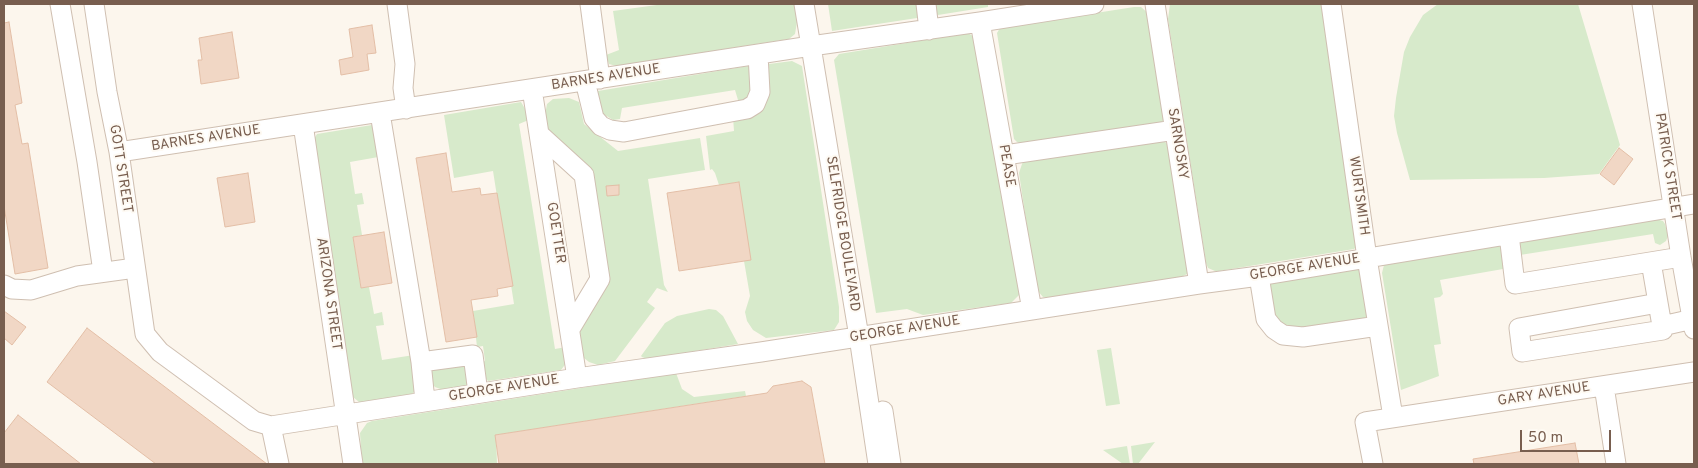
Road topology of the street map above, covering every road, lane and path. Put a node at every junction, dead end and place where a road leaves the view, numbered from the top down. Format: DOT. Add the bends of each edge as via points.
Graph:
graph roads {
  1 [pos="60,4"];
  2 [pos="94,4"];
  3 [pos="397,4"];
  4 [pos="590,4"];
  5 [pos="804,4"];
  6 [pos="926,4"];
  7 [pos="1094,4"];
  8 [pos="1155,4"];
  9 [pos="1331,4"];
  10 [pos="1642,4"];
  11 [pos="990,15"];
  12 [pos="929,30"];
  13 [pos="811,46"];
  14 [pos="758,54"];
  15 [pos="593,80"];
  16 [pos="532,89"];
  17 [pos="406,109"];
  18 [pos="380,113"];
  19 [pos="303,124"];
  20 [pos="1174,130"];
  21 [pos="540,134"];
  22 [pos="119,155"];
  23 [pos="1005,155"];
  24 [pos="87,162"];
  25 [pos="1694,204"];
  26 [pos="1674,207"];
  27 [pos="1508,235"];
  28 [pos="1681,256"];
  29 [pos="1367,258"];
  30 [pos="1651,262"];
  31 [pos="135,268"];
  32 [pos="103,272"];
  33 [pos="1259,276"];
  34 [pos="1199,284"];
  35 [pos="4,285"];
  36 [pos="1658,303"];
  37 [pos="1032,310"];
  38 [pos="1693,324"];
  39 [pos="1378,326"];
  40 [pos="1662,326"];
  41 [pos="570,329"];
  42 [pos="865,336"];
  43 [pos="421,362"];
  44 [pos="1694,372"];
  45 [pos="577,378"];
  46 [pos="1604,386"];
  47 [pos="478,393"];
  48 [pos="425,401"];
  49 [pos="346,414"];
  50 [pos="1393,417"];
  51 [pos="271,426"];
  52 [pos="279,464"];
  53 [pos="353,464"];
  54 [pos="878,464"];
  55 [pos="891,464"];
  56 [pos="1373,464"];
  57 [pos="1616,464"];
  1 -- 24 [label="street"];
  2 -- 22 [label="street, GOTT STREET"];
  3 -- 17 [label="street" via="405,64 403,88"];
  4 -- 15 [label="street"];
  5 -- 13 [label="street, SELFRIDGE BOULEVARD"];
  6 -- 12 [label="street"];
  7 -- 11 [label="street, BARNES AVENUE"];
  8 -- 20 [label="street, SARNOSKY"];
  9 -- 29 [label="street, WURTSMITH"];
  10 -- 26 [label="street, PATRICK STREET"];
  11 -- 12 [label="street, BARNES AVENUE"];
  11 -- 23 [label="street, PEASE"];
  12 -- 13 [label="street, BARNES AVENUE"];
  13 -- 14 [label="street, BARNES AVENUE"];
  13 -- 42 [label="street, SELFRIDGE BOULEVARD"];
  14 -- 15 [label="street, BARNES AVENUE"];
  14 -- 15 [label="street" via="760,92 755,104 747,109 624,132 600,126 594,118"];
  15 -- 16 [label="street, BARNES AVENUE"];
  16 -- 17 [label="street, BARNES AVENUE"];
  16 -- 21 [label="street, GOETTER"];
  17 -- 18 [label="street, BARNES AVENUE"];
  18 -- 19 [label="street, BARNES AVENUE"];
  18 -- 43 [label="street"];
  19 -- 22 [label="street, BARNES AVENUE"];
  19 -- 49 [label="street, ARIZONA STREET"];
  20 -- 23 [label="street"];
  20 -- 34 [label="street, SARNOSKY"];
  21 -- 41 [label="street, GOETTER"];
  21 -- 41 [label="street" via="584,175 600,279"];
  22 -- 24 [label="street, BARNES AVENUE"];
  22 -- 31 [label="street, GOTT STREET"];
  23 -- 37 [label="street, PEASE"];
  24 -- 32 [label="street"];
  25 -- 26 [label="street, GEORGE AVENUE"];
  26 -- 27 [label="street, GEORGE AVENUE"];
  26 -- 28 [label="street, PATRICK STREET"];
  27 -- 29 [label="street, GEORGE AVENUE"];
  27 -- 30 [label="street" via="1515,284"];
  28 -- 30 [label="street"];
  28 -- 38 [label="street, PATRICK STREET"];
  29 -- 33 [label="street, GEORGE AVENUE"];
  29 -- 39 [label="street, WURTSMITH"];
  30 -- 36 [label="street"];
  31 -- 32 [label="street"];
  31 -- 51 [label="street, GOTT STREET" via="145,334 160,352 254,421"];
  32 -- 35 [label="street" via="31,290"];
  33 -- 34 [label="street, GEORGE AVENUE"];
  33 -- 39 [label="street" via="1266,319 1274,330 1283,335 1303,337"];
  34 -- 37 [label="street, GEORGE AVENUE"];
  36 -- 40 [label="street"];
  36 -- 40 [label="street" via="1519,328 1522,352 1662,330"];
  37 -- 42 [label="street, GEORGE AVENUE"];
  38 -- 40 [label="street"];
  39 -- 50 [label="street, WURTSMITH"];
  41 -- 45 [label="street, GOETTER"];
  42 -- 45 [label="street, GEORGE AVENUE"];
  42 -- 54 [label="street, SELFRIDGE BOULEVARD"];
  42 -- 55 [label="street"];
  43 -- 47 [label="street" via="473,355"];
  43 -- 48 [label="street"];
  44 -- 46 [label="street, GARY AVENUE"];
  45 -- 47 [label="street, GEORGE AVENUE"];
  46 -- 50 [label="street, GARY AVENUE"];
  46 -- 57 [label="street"];
  47 -- 48 [label="street, GEORGE AVENUE"];
  48 -- 49 [label="street, GEORGE AVENUE"];
  49 -- 51 [label="street, GEORGE AVENUE"];
  49 -- 53 [label="street, ARIZONA STREET"];
  50 -- 56 [label="street, GARY AVENUE" via="1365,422"];
  51 -- 52 [label="street"];
}
